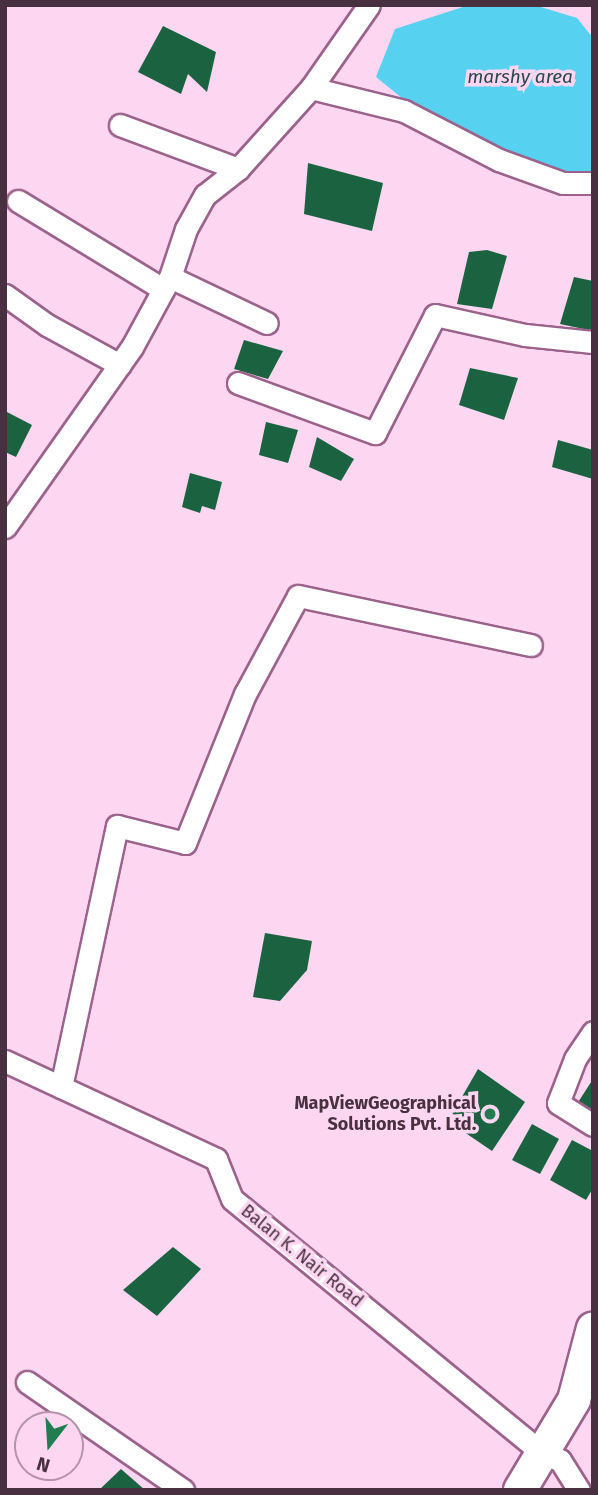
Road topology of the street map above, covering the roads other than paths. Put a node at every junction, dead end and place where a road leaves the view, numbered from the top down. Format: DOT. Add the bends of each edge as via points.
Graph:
graph roads {
  1 [pos="369,5"];
  2 [pos="311,88"];
  3 [pos="120,125"];
  4 [pos="238,169"];
  5 [pos="593,183"];
  6 [pos="18,201"];
  7 [pos="167,283"];
  8 [pos="5,295"];
  9 [pos="267,323"];
  10 [pos="593,342"];
  11 [pos="120,365"];
  12 [pos="238,383"];
  13 [pos="5,527"];
  14 [pos="531,645"];
  15 [pos="593,1032"];
  16 [pos="5,1061"];
  17 [pos="61,1087"];
  18 [pos="593,1125"];
  19 [pos="593,1328"];
  20 [pos="27,1382"];
  21 [pos="544,1454"];
  22 [pos="583,1486"];
  23 [pos="183,1490"];
  24 [pos="520,1490"];
  1 -- 2 [label="street"];
  2 -- 4 [label="street"];
  2 -- 5 [label="street" via="404,111 499,160 563,183"];
  3 -- 4 [label="street"];
  4 -- 7 [label="street" via="205,195 186,229"];
  6 -- 7 [label="street"];
  7 -- 9 [label="street"];
  7 -- 11 [label="street"];
  8 -- 11 [label="street" via="47,325"];
  10 -- 12 [label="street" via="525,335 435,315 375,433"];
  11 -- 13 [label="street"];
  14 -- 17 [label="street" via="298,596 245,694 185,843 117,826"];
  15 -- 18 [label="street" via="575,1059 558,1104"];
  16 -- 17 [label="street, Balan K. Nair Road"];
  17 -- 21 [label="street, Balan K. Nair Road" via="216,1159 232,1199"];
  19 -- 21 [label="street" via="574,1400"];
  20 -- 23 [label="street"];
  21 -- 22 [label="street, Balan K. Nair Road" via="560,1460"];
  21 -- 24 [label="street"];
}
